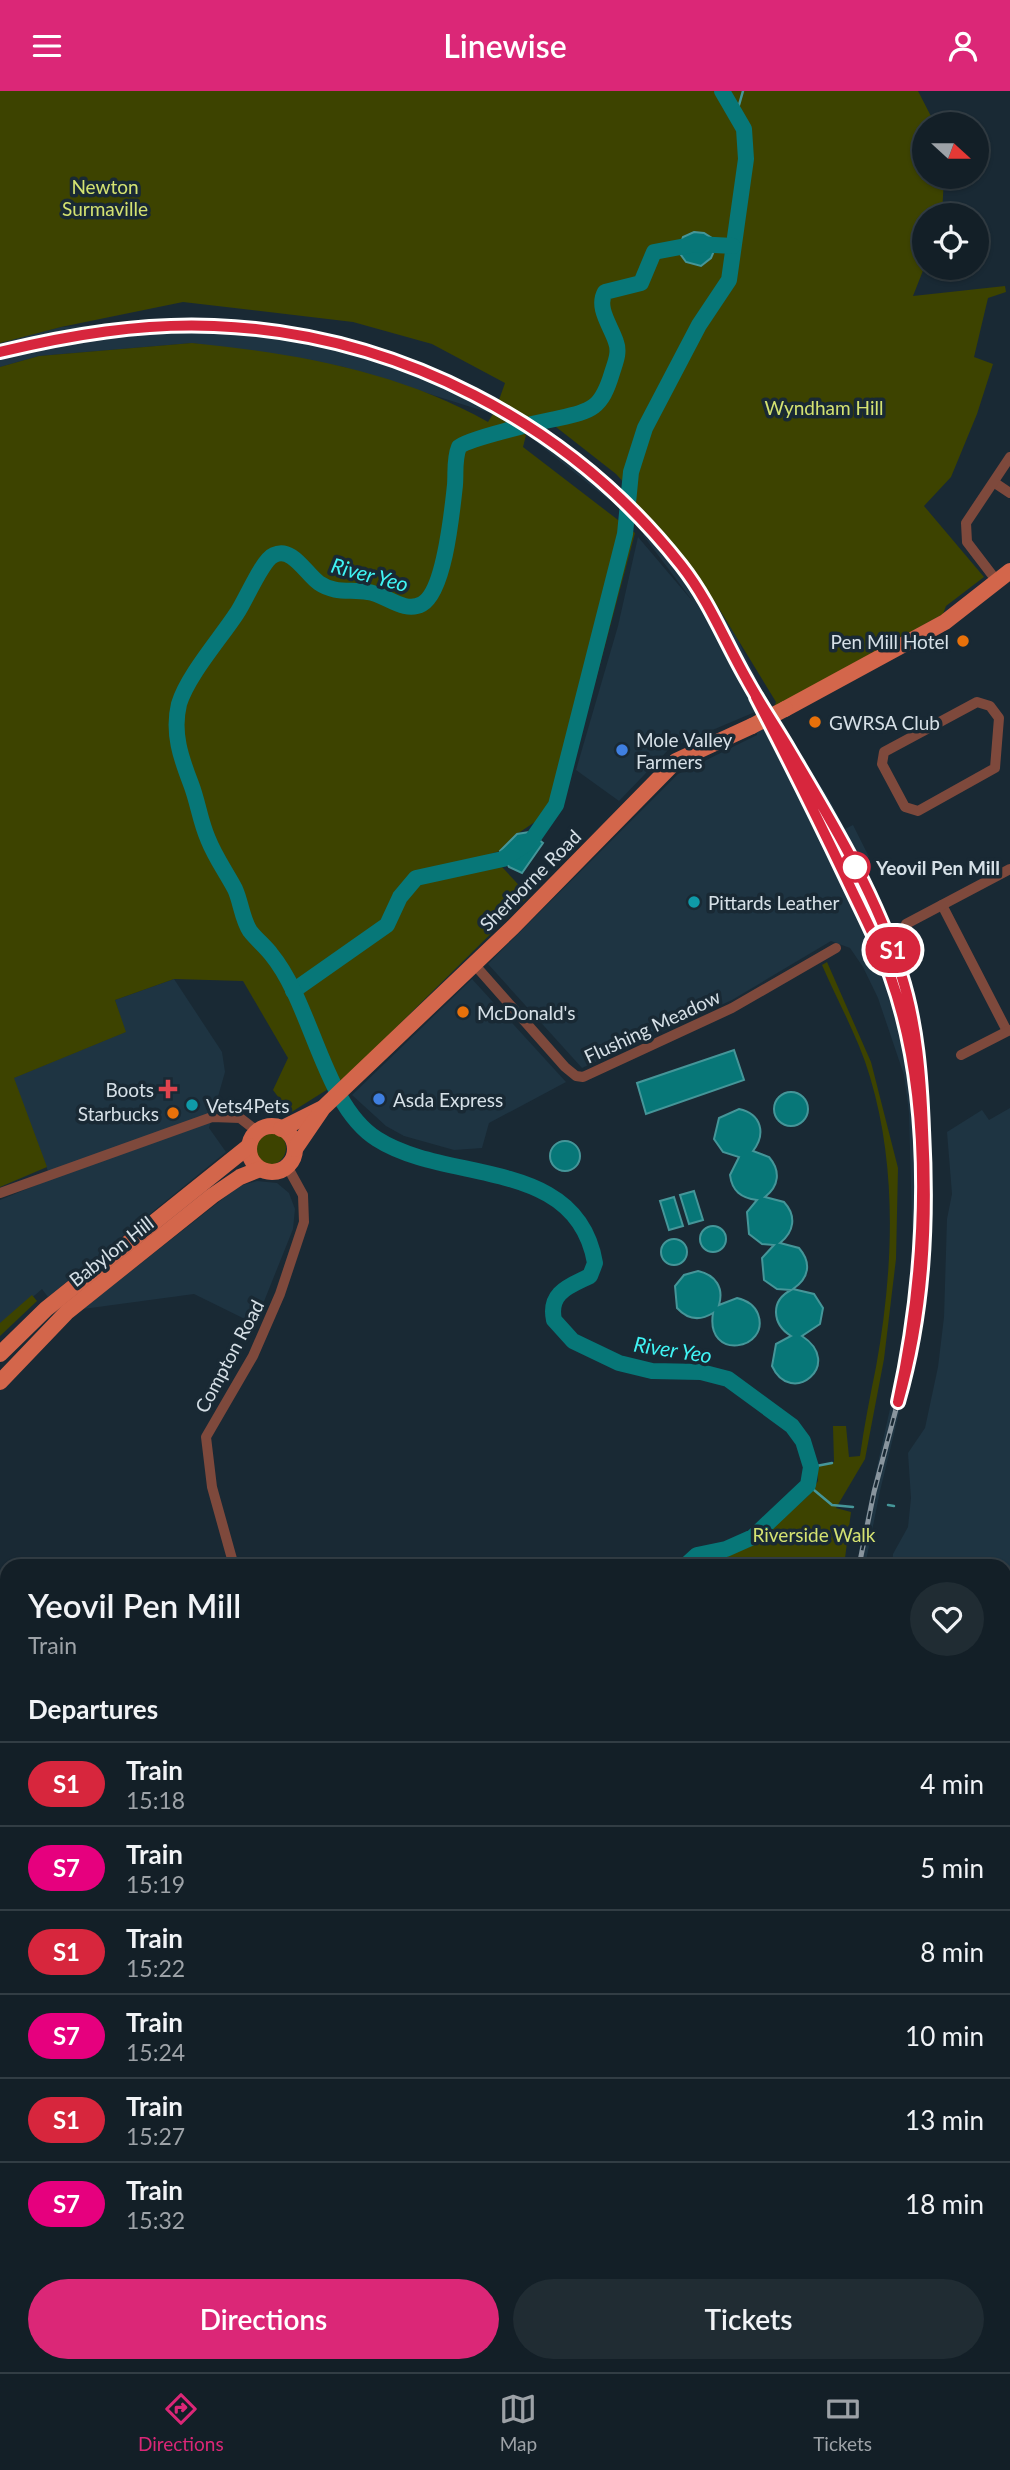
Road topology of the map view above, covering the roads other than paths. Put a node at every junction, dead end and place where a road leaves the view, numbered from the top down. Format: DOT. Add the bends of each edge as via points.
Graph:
graph roads {
  1 [pos="1010,457"];
  2 [pos="995,483"];
  3 [pos="1010,493"];
  4 [pos="1005,578"];
  5 [pos="1010,714"];
  6 [pos="999,718"];
  7 [pos="1010,869"];
  8 [pos="942,905"];
  9 [pos="906,924"];
  10 [pos="836,948"];
  11 [pos="474,964"];
  12 [pos="1009,1031"];
  13 [pos="961,1055"];
  14 [pos="323,1108"];
  15 [pos="281,1129"];
  16 [pos="258,1132"];
  17 [pos="249,1146"];
  18 [pos="295,1149"];
  19 [pos="287,1166"];
  20 [pos="260,1169"];
  21 [pos="0,1192"];
  22 [pos="94,1281"];
  23 [pos="0,1354"];
  24 [pos="0,1382"];
  25 [pos="232,1559"];
  1 -- 2 [label="street"];
  2 -- 3 [label="street"];
  2 -- 4 [label="street" via="965,523 965,533 967,542"];
  4 -- 11 [label="main road, Sherborne Road, bridge" via="932,630 676,761"];
  5 -- 6 [label="street"];
  6 -- 6 [label="street" via="995,768 918,811 905,807 882,764 888,747 977,702 990,706"];
  7 -- 8 [label="street"];
  8 -- 9 [label="street"];
  8 -- 12 [label="street"];
  10 -- 11 [label="street, Flushing Meadow" via="732,1008 583,1077 565,1067"];
  11 -- 14 [label="main road, Sherborne Road"];
  12 -- 13 [label="street"];
  14 -- 15 [label="main road"];
  14 -- 18 [label="main road"];
  15 -- 16 [label="main road" via="269,1127"];
  15 -- 18 [label="main road" via="291,1137"];
  16 -- 17 [label="main road"];
  16 -- 21 [label="street" via="240,1118 212,1117"];
  17 -- 20 [label="main road" via="251,1159"];
  17 -- 22 [label="main road, Babylon Hill"];
  18 -- 19 [label="main road"];
  19 -- 20 [label="main road" via="274,1172"];
  19 -- 25 [label="street, Compton Road" via="303,1195 304,1222 253,1356 206,1437 212,1487"];
  20 -- 22 [label="main road, Babylon Hill" via="240,1177"];
  22 -- 23 [label="main road, Babylon Hill" via="46,1309"];
  22 -- 24 [label="main road, Babylon Hill"];
}
